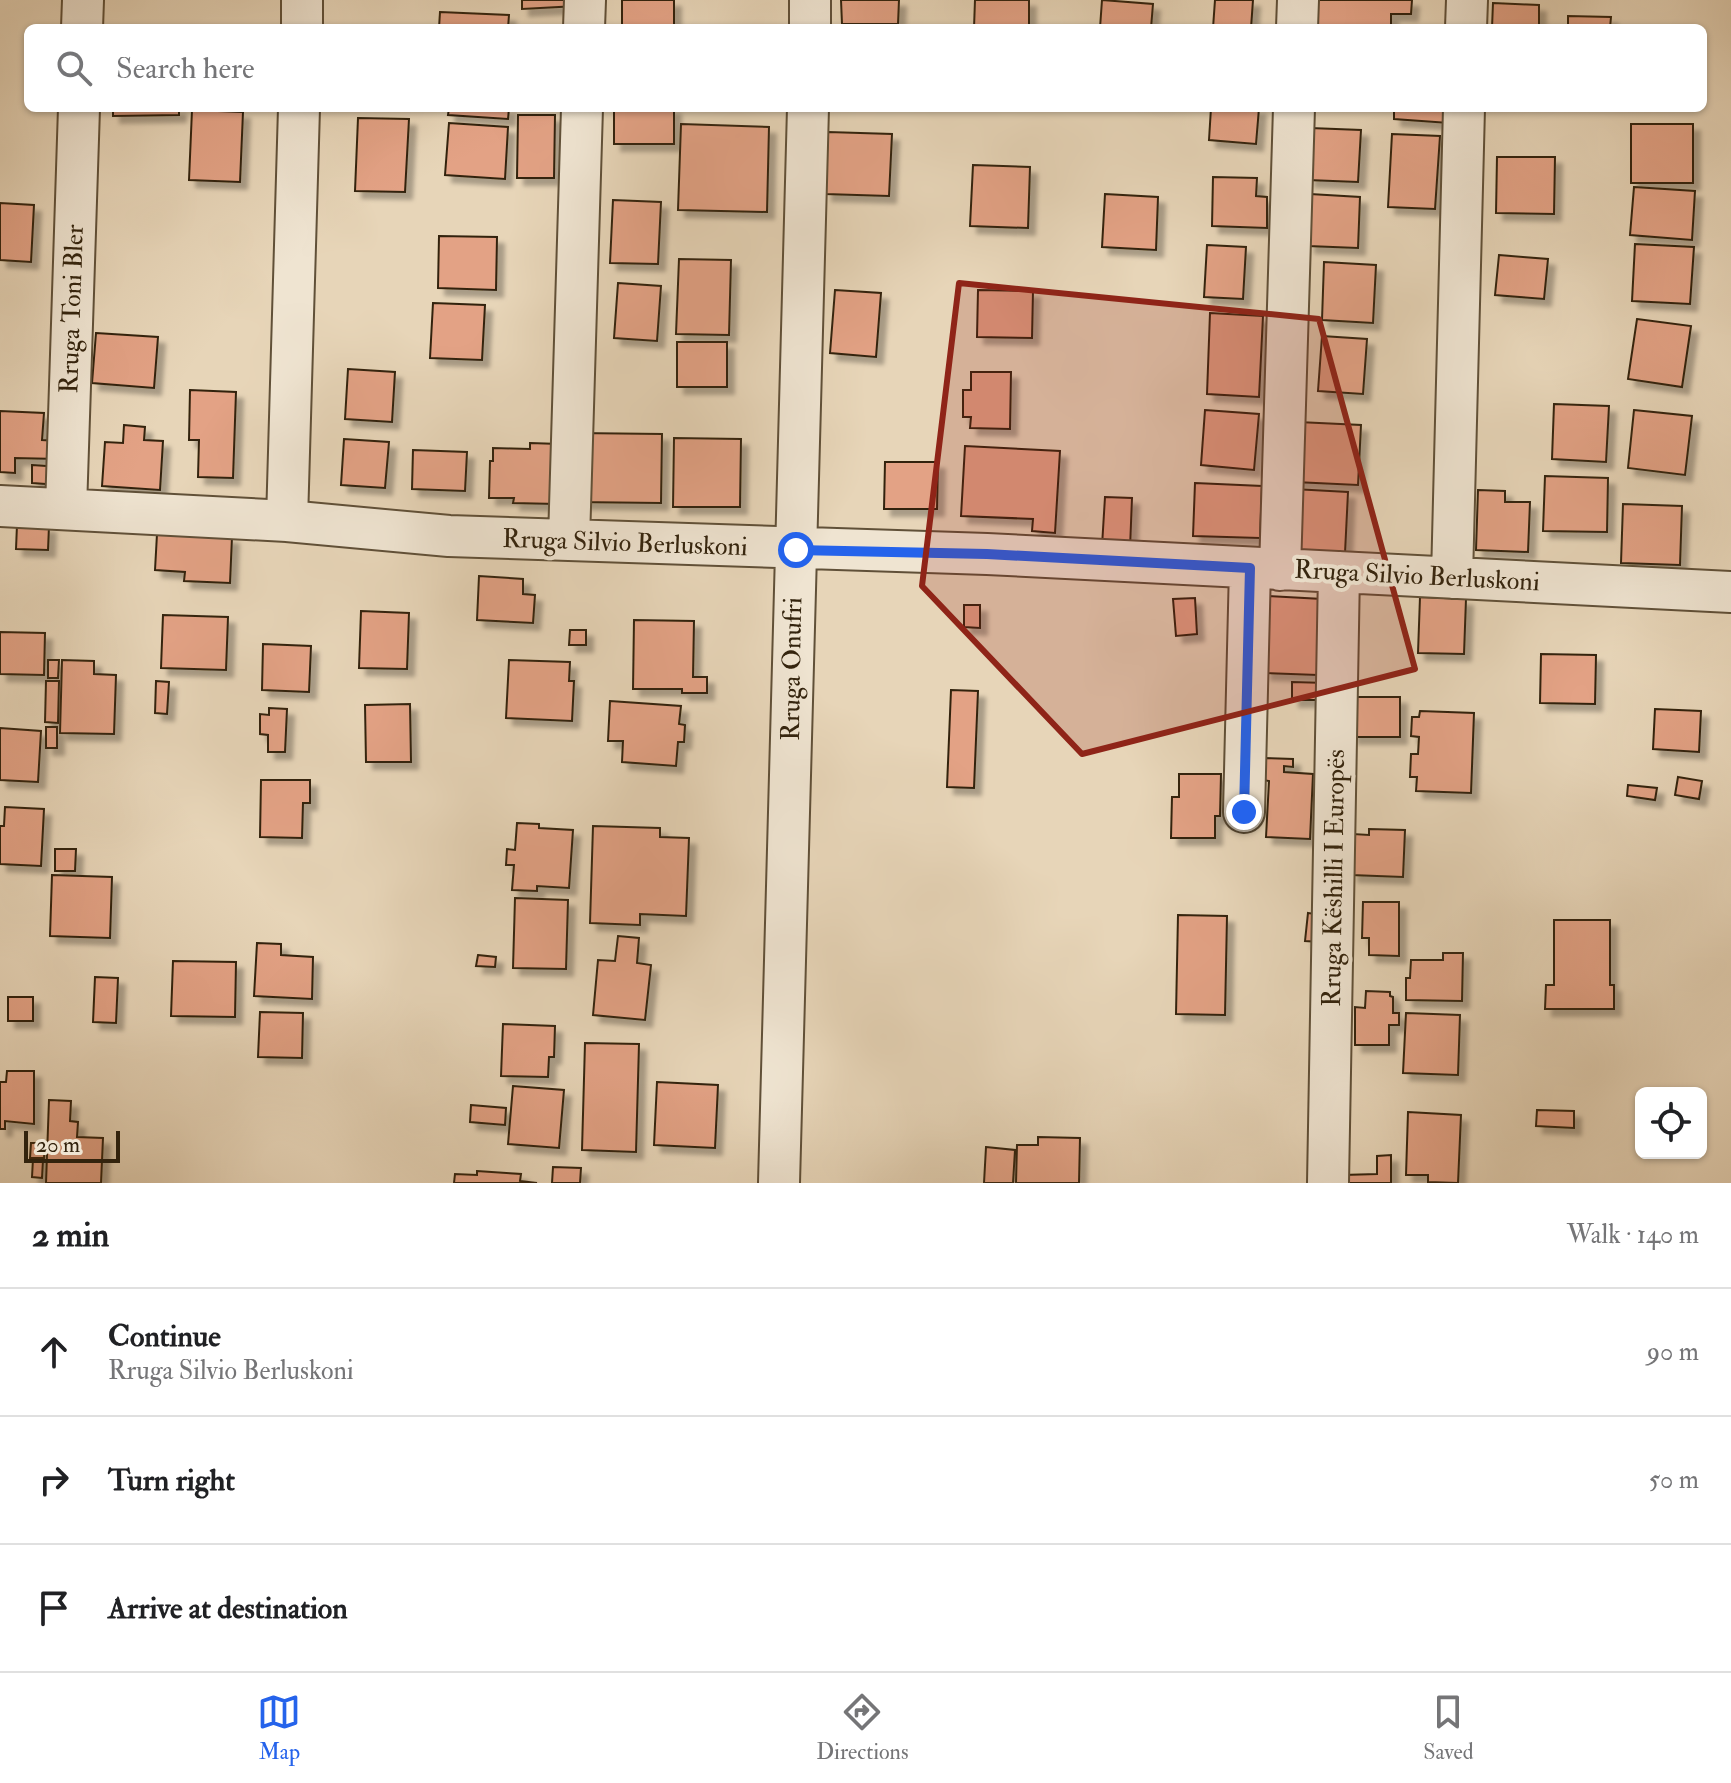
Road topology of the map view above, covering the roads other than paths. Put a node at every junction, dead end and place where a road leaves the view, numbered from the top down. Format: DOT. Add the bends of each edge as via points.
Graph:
graph roads {
  1 [pos="83,0"];
  2 [pos="302,0"];
  3 [pos="585,0"];
  4 [pos="810,0"];
  5 [pos="1298,0"];
  6 [pos="1467,0"];
  7 [pos="82,24"];
  8 [pos="302,24"];
  9 [pos="584,24"];
  10 [pos="810,24"];
  11 [pos="1297,24"];
  12 [pos="1466,24"];
  13 [pos="79,112"];
  14 [pos="299,112"];
  15 [pos="582,112"];
  16 [pos="808,112"];
  17 [pos="1294,112"];
  18 [pos="1464,112"];
  19 [pos="0,506"];
  20 [pos="66,509"];
  21 [pos="287,521"];
  22 [pos="569,540"];
  23 [pos="796,550"];
  24 [pos="1265,569"];
  25 [pos="1339,572"];
  26 [pos="1452,578"];
  27 [pos="1731,592"];
  28 [pos="1244,812"];
  29 [pos="779,1183"];
  30 [pos="1328,1183"];
  1 -- 7 [label="street"];
  2 -- 8 [label="street"];
  3 -- 9 [label="street"];
  4 -- 10 [label="street"];
  5 -- 11 [label="street"];
  6 -- 12 [label="street"];
  13 -- 20 [label="street, Rruga Toni Bler"];
  14 -- 21 [label="street"];
  15 -- 22 [label="street"];
  16 -- 23 [label="street, Rruga Onufri"];
  17 -- 24 [label="street"];
  18 -- 26 [label="street"];
  19 -- 20 [label="street, Rruga Silvio Berluskoni"];
  20 -- 21 [label="street, Rruga Silvio Berluskoni"];
  21 -- 22 [label="street, Rruga Silvio Berluskoni" via="433,535"];
  22 -- 23 [label="street, Rruga Silvio Berluskoni"];
  23 -- 24 [label="street, Rruga Silvio Berluskoni"];
  23 -- 29 [label="street, Rruga Onufri"];
  24 -- 25 [label="street, Rruga Silvio Berluskoni"];
  24 -- 28 [label="street"];
  25 -- 26 [label="street, Rruga Silvio Berluskoni"];
  25 -- 30 [label="street, Rruga Këshilli I Europës"];
  26 -- 27 [label="street, Rruga Silvio Berluskoni"];
}
